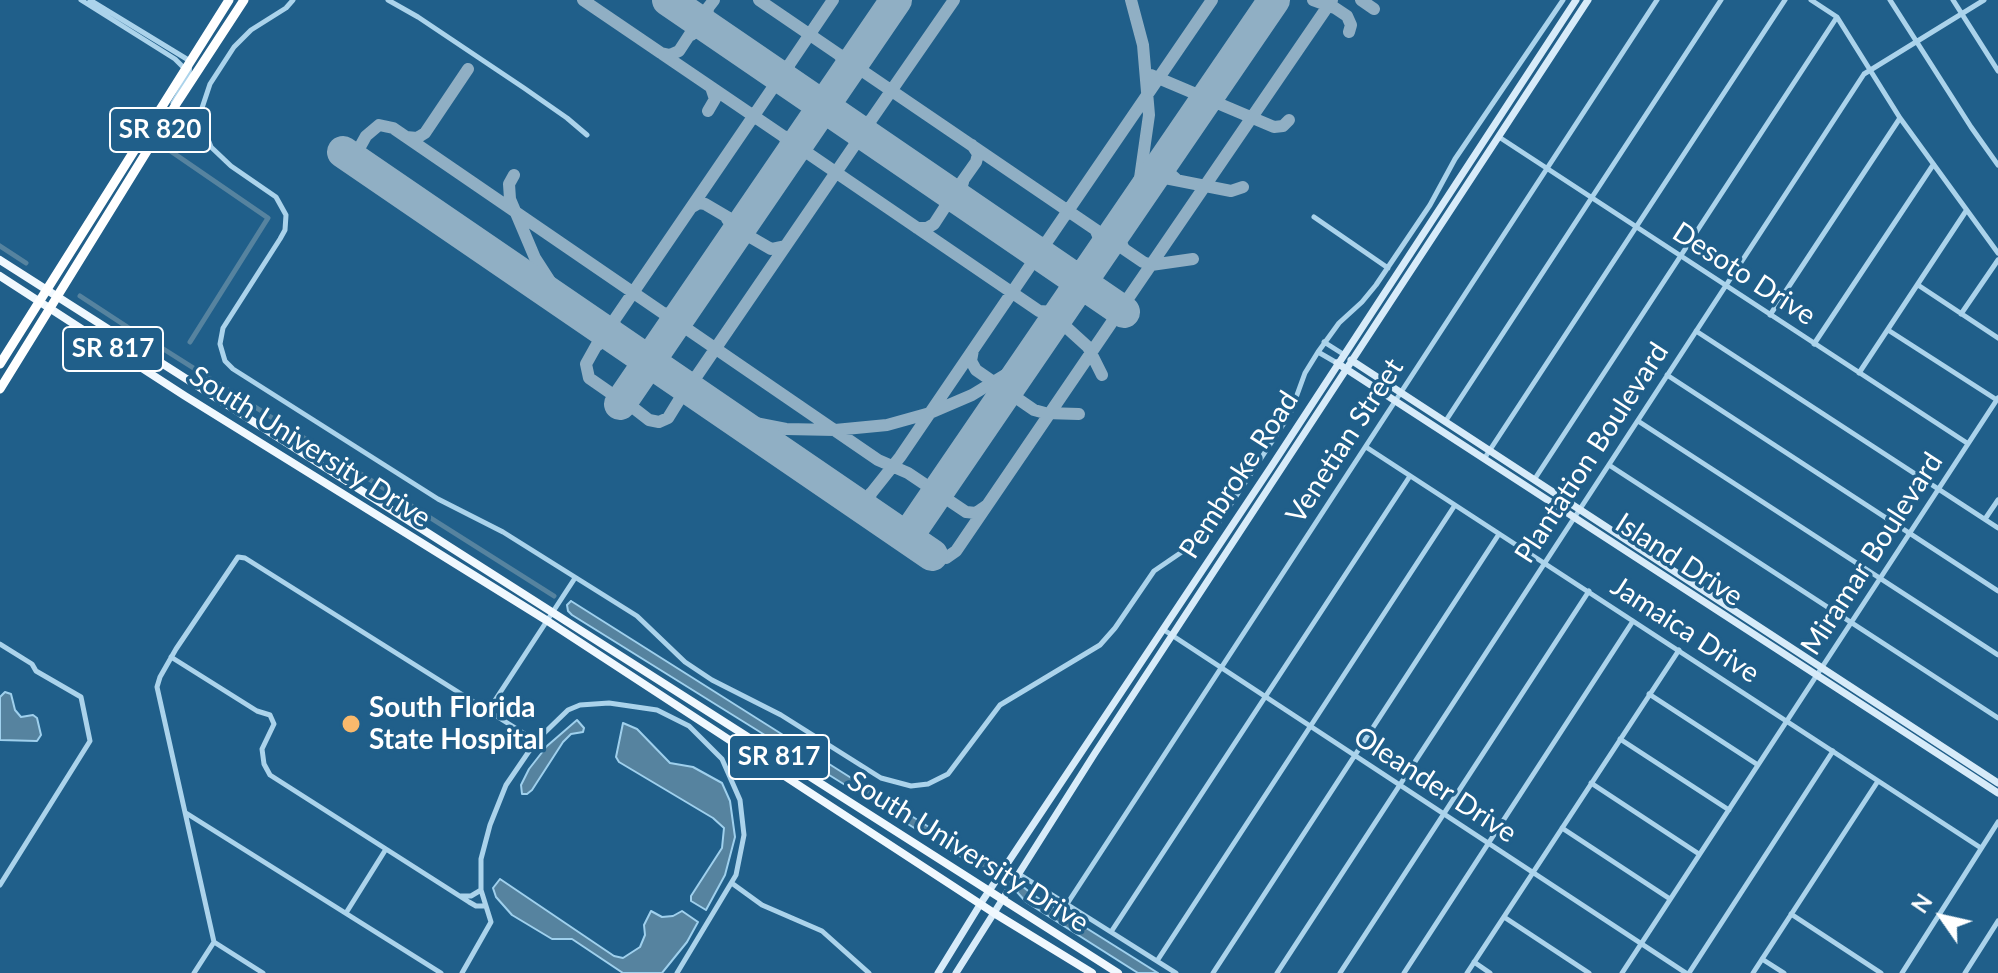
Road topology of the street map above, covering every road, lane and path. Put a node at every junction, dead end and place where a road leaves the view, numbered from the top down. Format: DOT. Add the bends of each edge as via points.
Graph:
graph roads {
  1 [pos="81,0"];
  2 [pos="90,0"];
  3 [pos="229,0"];
  4 [pos="244,0"];
  5 [pos="293,0"];
  6 [pos="388,0"];
  7 [pos="1563,0"];
  8 [pos="1576,0"];
  9 [pos="1588,0"];
  10 [pos="1657,0"];
  11 [pos="1721,0"];
  12 [pos="1785,0"];
  13 [pos="1811,0"];
  14 [pos="1890,0"];
  15 [pos="1953,0"];
  16 [pos="1984,0"];
  17 [pos="1962,14"];
  18 [pos="1837,17"];
  19 [pos="1555,32"];
  20 [pos="1916,43"];
  21 [pos="187,65"];
  22 [pos="1870,70"];
  23 [pos="1998,71"];
  24 [pos="1526,75"];
  25 [pos="1534,83"];
  26 [pos="157,113"];
  27 [pos="1900,118"];
  28 [pos="165,122"];
  29 [pos="587,135"];
  30 [pos="1499,137"];
  31 [pos="127,159"];
  32 [pos="1933,165"];
  33 [pos="1998,165"];
  34 [pos="138,167"];
  35 [pos="1547,169"];
  36 [pos="1591,198"];
  37 [pos="1966,211"];
  38 [pos="110,214"];
  39 [pos="1314,217"];
  40 [pos="1636,228"];
  41 [pos="1998,253"];
  42 [pos="1681,256"];
  43 [pos="0,260"];
  44 [pos="1998,260"];
  45 [pos="1388,268"];
  46 [pos="0,276"];
  47 [pos="1918,285"];
  48 [pos="1725,286"];
  49 [pos="46,289"];
  50 [pos="59,297"];
  51 [pos="40,301"];
  52 [pos="51,308"];
  53 [pos="1961,314"];
  54 [pos="1770,315"];
  55 [pos="1888,330"];
  56 [pos="1696,331"];
  57 [pos="1998,338"];
  58 [pos="1324,342"];
  59 [pos="1814,344"];
  60 [pos="1318,352"];
  61 [pos="1343,354"];
  62 [pos="1352,360"];
  63 [pos="1337,363"];
  64 [pos="0,364"];
  65 [pos="1346,370"];
  66 [pos="1859,373"];
  67 [pos="1667,375"];
  68 [pos="0,389"];
  69 [pos="1400,392"];
  70 [pos="1997,399"];
  71 [pos="1395,401"];
  72 [pos="1638,421"];
  73 [pos="1445,422"];
  74 [pos="1967,443"];
  75 [pos="1366,447"];
  76 [pos="1490,451"];
  77 [pos="1484,459"];
  78 [pos="1609,465"];
  79 [pos="1410,476"];
  80 [pos="1534,480"];
  81 [pos="1939,489"];
  82 [pos="1998,500"];
  83 [pos="1455,505"];
  84 [pos="1579,510"];
  85 [pos="1574,518"];
  86 [pos="1985,519"];
  87 [pos="1998,528"];
  88 [pos="1910,533"];
  89 [pos="1499,534"];
  90 [pos="1544,563"];
  91 [pos="575,577"];
  92 [pos="1880,578"];
  93 [pos="1589,591"];
  94 [pos="1998,591"];
  95 [pos="552,612"];
  96 [pos="546,620"];
  97 [pos="1633,621"];
  98 [pos="1851,623"];
  99 [pos="1164,630"];
  100 [pos="1172,636"];
  101 [pos="0,644"];
  102 [pos="1679,650"];
  103 [pos="1998,655"];
  104 [pos="171,657"];
  105 [pos="1822,668"];
  106 [pos="1220,669"];
  107 [pos="1816,676"];
  108 [pos="1649,694"];
  109 [pos="1265,698"];
  110 [pos="488,711"];
  111 [pos="1998,718"];
  112 [pos="1787,721"];
  113 [pos="1309,727"];
  114 [pos="1620,739"];
  115 [pos="536,741"];
  116 [pos="1833,751"];
  117 [pos="1354,756"];
  118 [pos="1758,765"];
  119 [pos="1878,781"];
  120 [pos="1591,783"];
  121 [pos="1998,783"];
  122 [pos="1399,785"];
  123 [pos="1998,793"];
  124 [pos="1729,810"];
  125 [pos="186,813"];
  126 [pos="1443,815"];
  127 [pos="1998,822"];
  128 [pos="1562,828"];
  129 [pos="1488,843"];
  130 [pos="1981,848"];
  131 [pos="386,849"];
  132 [pos="1699,854"];
  133 [pos="1533,873"];
  134 [pos="1019,874"];
  135 [pos="733,884"];
  136 [pos="0,885"];
  137 [pos="481,890"];
  138 [pos="989,891"];
  139 [pos="460,896"];
  140 [pos="1670,899"];
  141 [pos="1002,900"];
  142 [pos="981,903"];
  143 [pos="1067,904"];
  144 [pos="486,906"];
  145 [pos="346,913"];
  146 [pos="994,913"];
  147 [pos="1791,914"];
  148 [pos="1504,917"];
  149 [pos="1998,921"];
  150 [pos="1111,932"];
  151 [pos="214,942"];
  152 [pos="1641,944"];
  153 [pos="1762,959"];
  154 [pos="1157,961"];
  155 [pos="1474,962"];
  156 [pos="194,973"];
  157 [pos="263,973"];
  158 [pos="441,973"];
  159 [pos="462,973"];
  160 [pos="677,973"];
  161 [pos="869,973"];
  162 [pos="938,973"];
  163 [pos="956,973"];
  164 [pos="1092,973"];
  165 [pos="1118,973"];
  166 [pos="1176,973"];
  167 [pos="1213,973"];
  168 [pos="1277,973"];
  169 [pos="1340,973"];
  170 [pos="1404,973"];
  171 [pos="1467,973"];
  172 [pos="1490,973"];
  173 [pos="1589,973"];
  174 [pos="1622,973"];
  175 [pos="1687,973"];
  176 [pos="1753,973"];
  177 [pos="1784,973"];
  178 [pos="1881,973"];
  179 [pos="1902,973"];
  180 [pos="1965,973"];
  1 -- 21 [label="street"];
  2 -- 21 [label="street"];
  3 -- 21 [label="highway, SR 820"];
  4 -- 28 [label="highway, SR 820"];
  5 -- 91 [label="street" via="234,47 210,84 202,108 211,147 276,197 286,215 280,239 223,328 220,349 225,361 438,499"];
  6 -- 29 [label="street"];
  7 -- 45 [label="street" via="1462,147"];
  8 -- 19 [label="main road, Pembroke Road"];
  9 -- 25 [label="main road, Pembroke Road"];
  10 -- 35 [label="street, Venetian Street"];
  11 -- 36 [label="street"];
  12 -- 40 [label="street"];
  13 -- 18 [label="street"];
  14 -- 20 [label="street"];
  15 -- 17 [label="street"];
  16 -- 17 [label="street, Plantation Boulevard"];
  17 -- 20 [label="street, Plantation Boulevard"];
  17 -- 23 [label="street"];
  18 -- 22 [label="street"];
  18 -- 42 [label="street"];
  19 -- 24 [label="main road, Pembroke Road"];
  19 -- 25 [label="main road" via="1556,41"];
  20 -- 22 [label="street, Plantation Boulevard"];
  20 -- 33 [label="street"];
  21 -- 26 [label="highway, SR 820"];
  21 -- 28 [label="street" via="189,75"];
  22 -- 27 [label="street"];
  22 -- 48 [label="street, Plantation Boulevard"];
  24 -- 30 [label="main road" via="1499,126"];
  24 -- 61 [label="main road, Pembroke Road"];
  25 -- 30 [label="main road, Pembroke Road"];
  26 -- 31 [label="highway, SR 820"];
  26 -- 34 [label="highway" via="134,159"];
  27 -- 32 [label="street"];
  27 -- 54 [label="street"];
  28 -- 34 [label="highway, SR 820"];
  30 -- 35 [label="street, Desoto Drive"];
  30 -- 62 [label="main road, Pembroke Road"];
  31 -- 38 [label="highway" via="130,169"];
  31 -- 49 [label="highway, SR 820"];
  32 -- 37 [label="street"];
  32 -- 59 [label="street"];
  34 -- 38 [label="highway, SR 820"];
  35 -- 36 [label="street, Desoto Drive"];
  35 -- 69 [label="street, Venetian Street"];
  36 -- 40 [label="street, Desoto Drive"];
  36 -- 73 [label="street"];
  37 -- 41 [label="street"];
  37 -- 47 [label="street"];
  38 -- 50 [label="highway, SR 820"];
  39 -- 45 [label="street"];
  40 -- 42 [label="street, Desoto Drive"];
  40 -- 76 [label="street"];
  42 -- 48 [label="street, Desoto Drive"];
  42 -- 80 [label="street"];
  43 -- 49 [label="main road, SR 817"];
  44 -- 53 [label="street"];
  45 -- 58 [label="street"];
  46 -- 51 [label="main road, SR 817"];
  47 -- 53 [label="street"];
  47 -- 55 [label="street"];
  48 -- 54 [label="street, Desoto Drive"];
  48 -- 56 [label="street, Plantation Boulevard"];
  49 -- 50 [label="main road, SR 817"];
  49 -- 51 [label="highway, SR 820"];
  50 -- 52 [label="highway, SR 820"];
  50 -- 95 [label="main road, South University Drive / SR 817"];
  51 -- 52 [label="main road, SR 817"];
  51 -- 64 [label="highway, SR 820"];
  52 -- 68 [label="highway, SR 820"];
  52 -- 96 [label="main road, South University Drive / SR 817"];
  53 -- 57 [label="street"];
  54 -- 59 [label="street, Desoto Drive"];
  55 -- 66 [label="street"];
  55 -- 70 [label="street"];
  56 -- 67 [label="street, Plantation Boulevard"];
  56 -- 81 [label="street"];
  58 -- 60 [label="street"];
  58 -- 61 [label="street"];
  59 -- 66 [label="street, Desoto Drive"];
  60 -- 63 [label="street"];
  60 -- 91 [label="street" via="1290,414 1214,530 1154,571 1104,640 1006,700 956,766 924,785 899,785 881,778 781,715 712,680 637,616"];
  61 -- 62 [label="main road, Island Drive"];
  61 -- 63 [label="main road, Pembroke Road"];
  62 -- 65 [label="main road, Pembroke Road"];
  62 -- 69 [label="main road, Island Drive"];
  63 -- 65 [label="main road, Island Drive"];
  63 -- 99 [label="main road, Pembroke Road"];
  65 -- 71 [label="main road, Island Drive"];
  65 -- 100 [label="main road, Pembroke Road"];
  66 -- 74 [label="street, Desoto Drive"];
  67 -- 72 [label="street, Plantation Boulevard"];
  67 -- 88 [label="street"];
  69 -- 71 [label="street, Venetian Street"];
  69 -- 73 [label="main road, Island Drive"];
  70 -- 74 [label="street, Miramar Boulevard"];
  71 -- 75 [label="street, Venetian Street"];
  71 -- 77 [label="main road, Island Drive"];
  72 -- 78 [label="street, Plantation Boulevard"];
  72 -- 92 [label="street"];
  73 -- 76 [label="main road, Island Drive"];
  74 -- 81 [label="street, Miramar Boulevard"];
  75 -- 79 [label="street, Jamaica Drive"];
  75 -- 106 [label="street, Venetian Street"];
  76 -- 77 [label="street"];
  76 -- 80 [label="main road, Island Drive"];
  77 -- 85 [label="main road, Island Drive"];
  78 -- 84 [label="street, Plantation Boulevard"];
  78 -- 98 [label="street"];
  79 -- 83 [label="street, Jamaica Drive"];
  79 -- 109 [label="street"];
  80 -- 84 [label="main road, Island Drive"];
  81 -- 86 [label="street"];
  81 -- 88 [label="street, Miramar Boulevard"];
  82 -- 86 [label="street"];
  83 -- 89 [label="street, Jamaica Drive"];
  83 -- 113 [label="street"];
  84 -- 85 [label="street, Plantation Boulevard"];
  84 -- 105 [label="main road, Island Drive"];
  85 -- 90 [label="street, Plantation Boulevard"];
  85 -- 107 [label="main road, Island Drive"];
  86 -- 87 [label="street"];
  88 -- 92 [label="street, Miramar Boulevard"];
  88 -- 94 [label="street"];
  89 -- 90 [label="street, Jamaica Drive"];
  89 -- 117 [label="street"];
  90 -- 93 [label="street, Jamaica Drive"];
  90 -- 122 [label="street, Plantation Boulevard"];
  91 -- 95 [label="street"];
  92 -- 98 [label="street, Miramar Boulevard"];
  92 -- 103 [label="street"];
  93 -- 97 [label="street, Jamaica Drive"];
  93 -- 126 [label="street"];
  95 -- 96 [label="street"];
  95 -- 138 [label="main road, South University Drive / SR 817"];
  96 -- 110 [label="street"];
  96 -- 142 [label="main road, South University Drive / SR 817"];
  97 -- 102 [label="street, Jamaica Drive"];
  97 -- 129 [label="street"];
  98 -- 105 [label="street, Miramar Boulevard"];
  98 -- 111 [label="street"];
  99 -- 100 [label="street, Oleander Drive"];
  99 -- 138 [label="main road, Pembroke Road"];
  100 -- 106 [label="street, Oleander Drive"];
  100 -- 134 [label="main road, Pembroke Road"];
  101 -- 136 [label="street" via="76,692 90,733 90,741"];
  102 -- 108 [label="street"];
  102 -- 112 [label="street, Jamaica Drive"];
  104 -- 110 [label="street" via="238,557 245,558"];
  104 -- 125 [label="street" via="158,681 158,696"];
  104 -- 131 [label="street" via="270,715 274,724 262,749 270,775"];
  105 -- 107 [label="street, Miramar Boulevard"];
  105 -- 121 [label="main road, Island Drive"];
  106 -- 109 [label="street, Oleander Drive"];
  106 -- 143 [label="street, Venetian Street"];
  107 -- 112 [label="street, Miramar Boulevard"];
  107 -- 123 [label="main road, Island Drive"];
  108 -- 114 [label="street"];
  108 -- 118 [label="street"];
  109 -- 113 [label="street, Oleander Drive"];
  109 -- 150 [label="street"];
  110 -- 115 [label="street"];
  112 -- 116 [label="street, Jamaica Drive"];
  112 -- 118 [label="street, Miramar Boulevard"];
  113 -- 117 [label="street, Oleander Drive"];
  113 -- 154 [label="street"];
  114 -- 120 [label="street"];
  114 -- 124 [label="street"];
  115 -- 135 [label="street" via="568,710 587,705 620,703 657,710 689,726 714,749 736,787 743,848"];
  115 -- 137 [label="street" via="495,810 481,859"];
  116 -- 119 [label="street, Jamaica Drive"];
  116 -- 175 [label="street"];
  117 -- 122 [label="street, Oleander Drive"];
  117 -- 167 [label="street"];
  118 -- 124 [label="street, Miramar Boulevard"];
  119 -- 130 [label="street, Jamaica Drive"];
  119 -- 147 [label="street"];
  120 -- 128 [label="street"];
  120 -- 132 [label="street"];
  122 -- 126 [label="street, Oleander Drive"];
  122 -- 168 [label="street, Plantation Boulevard"];
  124 -- 132 [label="street, Miramar Boulevard"];
  125 -- 145 [label="street"];
  125 -- 151 [label="street"];
  126 -- 129 [label="street, Oleander Drive"];
  126 -- 169 [label="street"];
  127 -- 130 [label="street"];
  128 -- 133 [label="street"];
  128 -- 140 [label="street"];
  129 -- 133 [label="street, Oleander Drive"];
  129 -- 170 [label="street"];
  130 -- 179 [label="street"];
  131 -- 139 [label="street"];
  131 -- 145 [label="street"];
  132 -- 140 [label="street, Miramar Boulevard"];
  133 -- 148 [label="street"];
  133 -- 152 [label="street, Oleander Drive"];
  134 -- 141 [label="main road, Pembroke Road"];
  134 -- 143 [label="street"];
  135 -- 160 [label="street"];
  135 -- 161 [label="street" via="762,905 822,931"];
  137 -- 139 [label="street"];
  137 -- 144 [label="street"];
  138 -- 141 [label="main road, South University Drive / SR 817"];
  138 -- 142 [label="main road, Pembroke Road"];
  139 -- 144 [label="street"];
  140 -- 152 [label="street, Miramar Boulevard"];
  141 -- 146 [label="main road, Pembroke Road"];
  141 -- 165 [label="main road, South University Drive / SR 817"];
  142 -- 146 [label="main road, South University Drive / SR 817"];
  142 -- 162 [label="main road, Pembroke Road"];
  143 -- 150 [label="street"];
  144 -- 159 [label="street" via="490,928"];
  145 -- 158 [label="street"];
  146 -- 163 [label="main road, Pembroke Road"];
  146 -- 164 [label="main road, South University Drive / SR 817"];
  147 -- 153 [label="street"];
  147 -- 178 [label="street"];
  148 -- 155 [label="street"];
  148 -- 173 [label="street"];
  149 -- 180 [label="street"];
  150 -- 154 [label="street"];
  151 -- 156 [label="street"];
  151 -- 157 [label="street"];
  152 -- 174 [label="street, Miramar Boulevard"];
  152 -- 175 [label="street, Oleander Drive"];
  153 -- 176 [label="street"];
  153 -- 177 [label="street"];
  154 -- 166 [label="street"];
  155 -- 171 [label="street"];
  155 -- 172 [label="street"];
}
